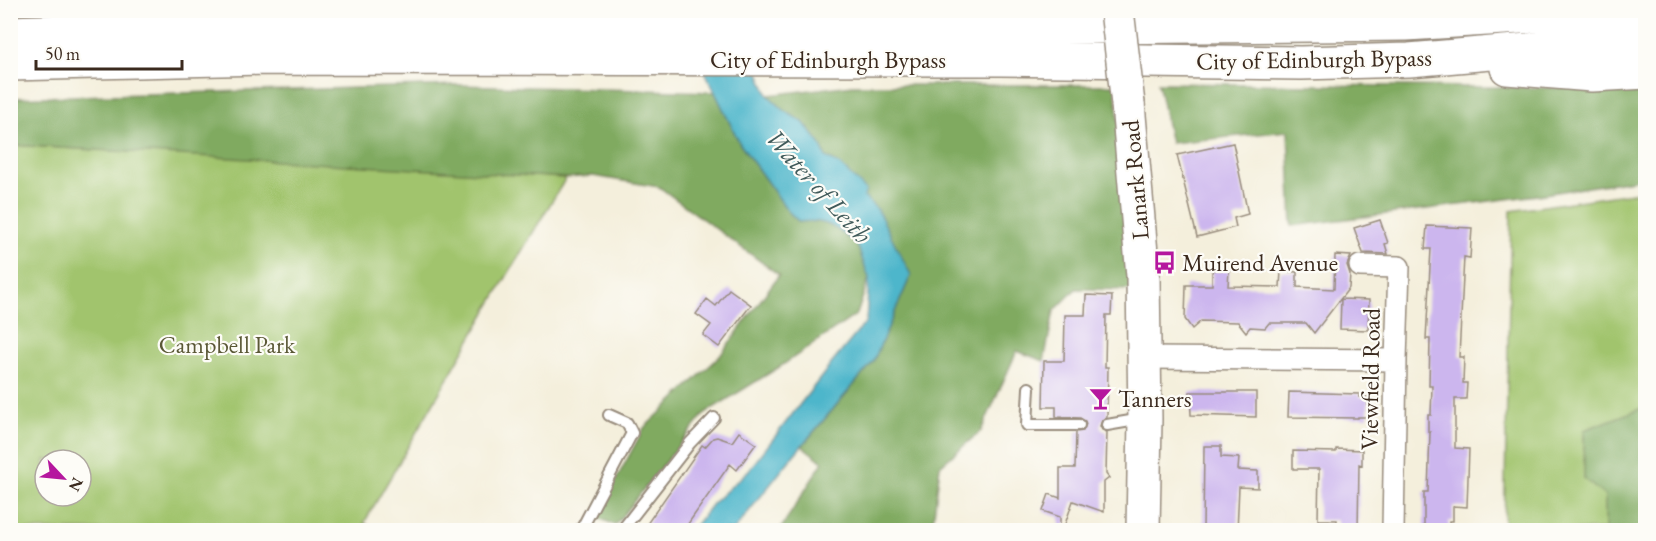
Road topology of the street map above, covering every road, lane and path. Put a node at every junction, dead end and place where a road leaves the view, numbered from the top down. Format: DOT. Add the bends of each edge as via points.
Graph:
graph roads {
  1 [pos="1117,10"];
  2 [pos="1474,10"];
  3 [pos="1632,10"];
  4 [pos="1406,24"];
  5 [pos="10,33"];
  6 [pos="1646,40"];
  7 [pos="509,42"];
  8 [pos="996,44"];
  9 [pos="1408,60"];
  10 [pos="10,64"];
  11 [pos="1646,72"];
  12 [pos="1360,266"];
  13 [pos="1145,358"];
  14 [pos="1396,360"];
  15 [pos="1029,388"];
  16 [pos="609,415"];
  17 [pos="714,418"];
  18 [pos="1145,419"];
  19 [pos="1079,425"];
  20 [pos="1107,426"];
  21 [pos="581,531"];
  22 [pos="622,531"];
  23 [pos="1143,531"];
  24 [pos="1393,531"];
  1 -- 13 [label="main road, Lanark Road, bridge" via="1143,276"];
  2 -- 4 [label="main road"];
  3 -- 4 [label="main road, City of Edinburgh Bypass"];
  4 -- 8 [label="main road, City of Edinburgh Bypass"];
  5 -- 7 [label="main road, City of Edinburgh Bypass" via="160,28"];
  6 -- 9 [label="main road, City of Edinburgh Bypass"];
  7 -- 8 [label="main road, City of Edinburgh Bypass"];
  7 -- 10 [label="main road, City of Edinburgh Bypass" via="268,58"];
  8 -- 9 [label="main road, City of Edinburgh Bypass" via="1301,63"];
  9 -- 11 [label="main road" via="1592,75"];
  12 -- 14 [label="street, Viewfield Road" via="1399,267"];
  13 -- 14 [label="street"];
  13 -- 18 [label="main road, Lanark Road"];
  14 -- 24 [label="street, Viewfield Road"];
  15 -- 19 [label="lane" via="1027,425"];
  16 -- 21 [label="lane" via="627,423 632,433"];
  17 -- 22 [label="lane"];
  18 -- 20 [label="lane"];
  18 -- 23 [label="main road, Lanark Road"];
}
